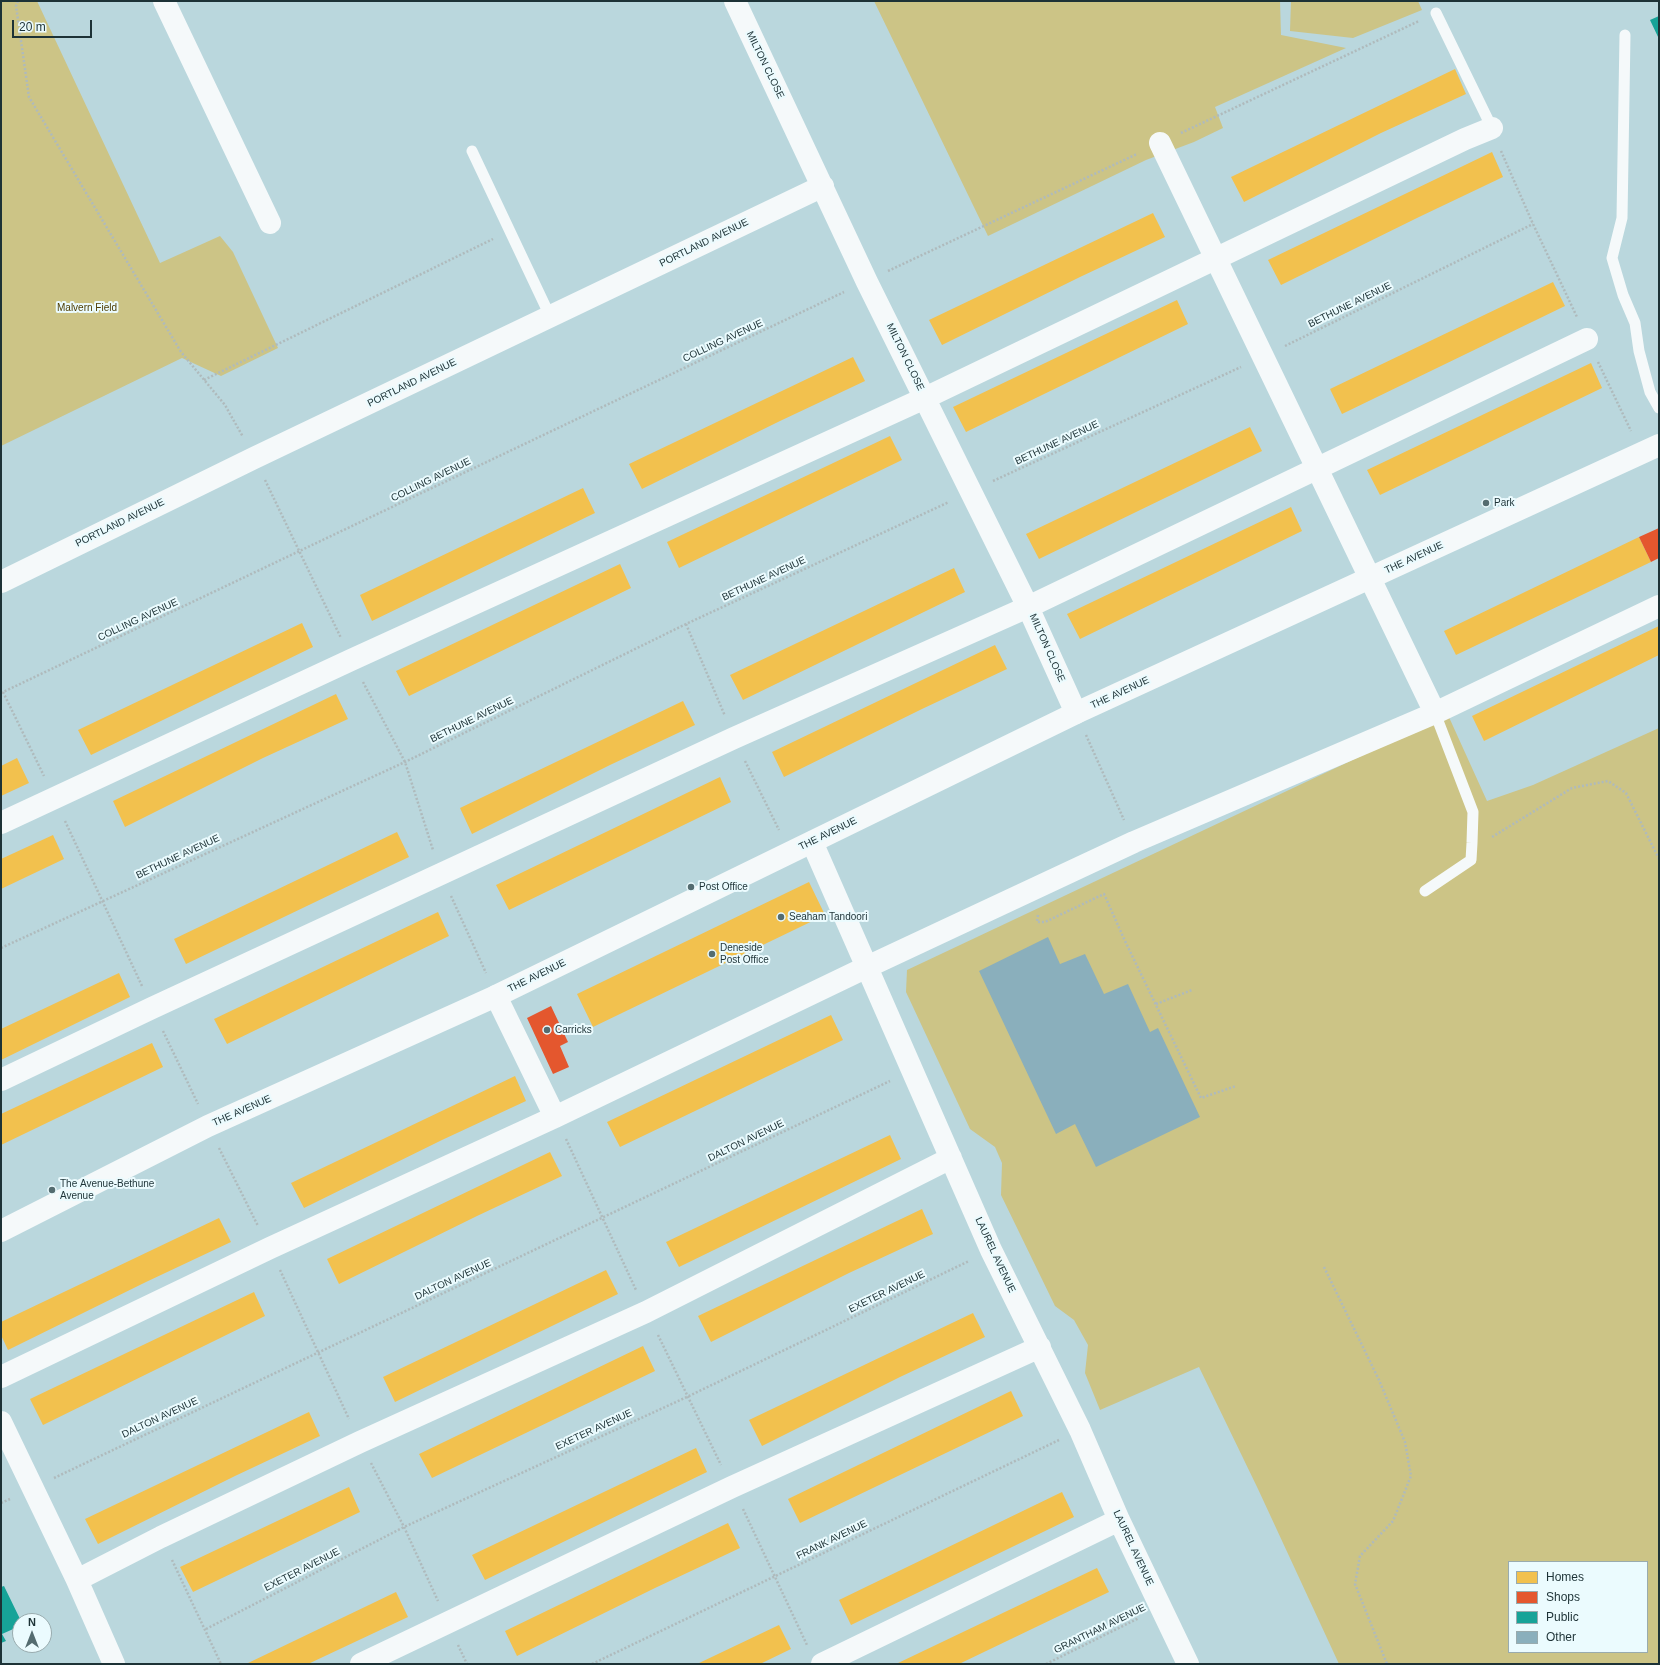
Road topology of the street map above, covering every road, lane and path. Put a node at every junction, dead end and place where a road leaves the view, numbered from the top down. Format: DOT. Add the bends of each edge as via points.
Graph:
graph roads {
  1 [pos="18,1"];
  2 [pos="164,1"];
  3 [pos="735,1"];
  4 [pos="1436,13"];
  5 [pos="1625,35"];
  6 [pos="1492,128"];
  7 [pos="1160,143"];
  8 [pos="472,151"];
  9 [pos="823,186"];
  10 [pos="270,223"];
  11 [pos="1532,224"];
  12 [pos="510,231"];
  13 [pos="1217,258"];
  14 [pos="867,282"];
  15 [pos="550,316"];
  16 [pos="1587,339"];
  17 [pos="1265,356"];
  18 [pos="204,380"];
  19 [pos="925,398"];
  20 [pos="1659,408"];
  21 [pos="1650,449"];
  22 [pos="254,458"];
  23 [pos="1318,468"];
  24 [pos="971,491"];
  25 [pos="300,552"];
  26 [pos="1370,578"];
  27 [pos="1,582"];
  28 [pos="1659,606"];
  29 [pos="1028,607"];
  30 [pos="351,660"];
  31 [pos="2,693"];
  32 [pos="1076,713"];
  33 [pos="1435,713"];
  34 [pos="405,762"];
  35 [pos="54,798"];
  36 [pos="1,823"];
  37 [pos="812,842"];
  38 [pos="1134,842"];
  39 [pos="1472,843"];
  40 [pos="1659,858"];
  41 [pos="1425,891"];
  42 [pos="102,900"];
  43 [pos="1044,912"];
  44 [pos="1,948"];
  45 [pos="867,967"];
  46 [pos="1192,990"];
  47 [pos="496,996"];
  48 [pos="1156,1004"];
  49 [pos="152,1008"];
  50 [pos="912,1070"];
  51 [pos="1,1080"];
  52 [pos="1236,1086"];
  53 [pos="555,1117"];
  54 [pos="208,1126"];
  55 [pos="951,1158"];
  56 [pos="603,1218"];
  57 [pos="1,1231"];
  58 [pos="270,1248"];
  59 [pos="991,1250"];
  60 [pos="1324,1267"];
  61 [pos="646,1312"];
  62 [pos="1040,1347"];
  63 [pos="318,1352"];
  64 [pos="1,1377"];
  65 [pos="688,1396"];
  66 [pos="1,1422"];
  67 [pos="1080,1430"];
  68 [pos="360,1442"];
  69 [pos="732,1486"];
  70 [pos="34,1487"];
  71 [pos="1,1503"];
  72 [pos="1119,1520"];
  73 [pos="404,1527"];
  74 [pos="161,1537"];
  75 [pos="775,1576"];
  76 [pos="77,1580"];
  77 [pos="1161,1608"];
  78 [pos="448,1623"];
  79 [pos="206,1629"];
  80 [pos="816,1657"];
  81 [pos="114,1664"];
  82 [pos="221,1664"];
  83 [pos="361,1664"];
  84 [pos="467,1664"];
  85 [pos="592,1664"];
  86 [pos="1046,1664"];
  87 [pos="1188,1664"];
  88 [pos="1387,1664"];
  1 -- 18 [label="path" via="16,6 29,97 181,352"];
  2 -- 10 [label="street"];
  3 -- 9 [label="street, MILTON CLOSE"];
  4 -- 6 [label="lane"];
  5 -- 20 [label="lane" via="1622,218 1612,258 1635,323 1639,351 1650,392"];
  6 -- 11 [label="path"];
  6 -- 13 [label="street"];
  7 -- 13 [label="street"];
  8 -- 12 [label="lane"];
  9 -- 14 [label="street, MILTON CLOSE"];
  9 -- 15 [label="street, PORTLAND AVENUE"];
  11 -- 16 [label="path"];
  11 -- 17 [label="path, BETHUNE AVENUE"];
  12 -- 15 [label="lane"];
  12 -- 18 [label="path"];
  13 -- 17 [label="street"];
  13 -- 19 [label="street"];
  14 -- 19 [label="street, MILTON CLOSE"];
  14 -- 25 [label="path, COLLING AVENUE"];
  15 -- 22 [label="street, PORTLAND AVENUE"];
  16 -- 21 [label="path"];
  16 -- 23 [label="street"];
  17 -- 23 [label="street"];
  17 -- 24 [label="path, BETHUNE AVENUE"];
  18 -- 22 [label="path" via="225,405"];
  19 -- 24 [label="street, MILTON CLOSE"];
  19 -- 30 [label="street"];
  21 -- 26 [label="street, THE AVENUE"];
  22 -- 25 [label="path"];
  22 -- 27 [label="street, PORTLAND AVENUE"];
  23 -- 26 [label="street"];
  23 -- 29 [label="street"];
  24 -- 29 [label="street, MILTON CLOSE"];
  24 -- 34 [label="path, BETHUNE AVENUE" via="686,624"];
  25 -- 30 [label="path"];
  25 -- 31 [label="path, COLLING AVENUE"];
  26 -- 32 [label="street, THE AVENUE"];
  26 -- 33 [label="street"];
  28 -- 33 [label="street"];
  29 -- 32 [label="street, MILTON CLOSE"];
  29 -- 49 [label="street" via="734,738"];
  30 -- 34 [label="path"];
  30 -- 35 [label="street"];
  31 -- 35 [label="path"];
  32 -- 37 [label="street, THE AVENUE"];
  32 -- 38 [label="path"];
  33 -- 38 [label="street"];
  33 -- 39 [label="lane" via="1473,812"];
  34 -- 42 [label="path, BETHUNE AVENUE"];
  35 -- 36 [label="street"];
  35 -- 42 [label="path"];
  37 -- 45 [label="street, LAUREL AVENUE"];
  37 -- 47 [label="street, THE AVENUE"];
  38 -- 45 [label="street"];
  39 -- 40 [label="path" via="1480,845 1572,788 1608,781 1626,793"];
  39 -- 41 [label="lane" via="1471,860"];
  42 -- 44 [label="path, BETHUNE AVENUE"];
  42 -- 49 [label="path"];
  43 -- 48 [label="path" via="1037,915 1037,922 1045,922 1104,894"];
  45 -- 50 [label="street, LAUREL AVENUE"];
  45 -- 53 [label="street"];
  46 -- 48 [label="path"];
  47 -- 53 [label="street"];
  47 -- 54 [label="street, THE AVENUE"];
  48 -- 52 [label="path" via="1201,1098"];
  49 -- 51 [label="street"];
  49 -- 54 [label="path"];
  50 -- 55 [label="street, LAUREL AVENUE"];
  50 -- 56 [label="path, DALTON AVENUE"];
  53 -- 56 [label="path"];
  53 -- 58 [label="street"];
  54 -- 57 [label="street, THE AVENUE"];
  54 -- 58 [label="path"];
  55 -- 59 [label="street, LAUREL AVENUE"];
  55 -- 61 [label="street"];
  56 -- 61 [label="path"];
  56 -- 63 [label="path, DALTON AVENUE"];
  58 -- 63 [label="path"];
  58 -- 64 [label="street"];
  59 -- 62 [label="street, LAUREL AVENUE"];
  59 -- 65 [label="path, EXETER AVENUE"];
  60 -- 88 [label="path" via="1385,1394 1405,1442 1411,1476 1392,1521 1360,1556 1355,1584"];
  61 -- 65 [label="path"];
  61 -- 68 [label="street"];
  62 -- 67 [label="street, LAUREL AVENUE"];
  62 -- 69 [label="street"];
  63 -- 68 [label="path"];
  63 -- 70 [label="path, DALTON AVENUE"];
  65 -- 69 [label="path"];
  65 -- 73 [label="path, EXETER AVENUE"];
  66 -- 70 [label="street"];
  67 -- 72 [label="street, LAUREL AVENUE"];
  67 -- 75 [label="path, FRANK AVENUE"];
  68 -- 73 [label="path"];
  68 -- 74 [label="street"];
  69 -- 75 [label="path"];
  69 -- 78 [label="street"];
  70 -- 71 [label="path, DALTON AVENUE"];
  70 -- 76 [label="street"];
  72 -- 77 [label="street, LAUREL AVENUE"];
  72 -- 80 [label="street"];
  73 -- 78 [label="path"];
  73 -- 79 [label="path, EXETER AVENUE"];
  74 -- 76 [label="street"];
  74 -- 79 [label="path"];
  75 -- 80 [label="path"];
  75 -- 85 [label="path, FRANK AVENUE"];
  76 -- 81 [label="street"];
  77 -- 86 [label="path, GRANTHAM AVENUE"];
  77 -- 87 [label="street, LAUREL AVENUE"];
  78 -- 83 [label="street"];
  78 -- 84 [label="path"];
  79 -- 82 [label="path"];
}
